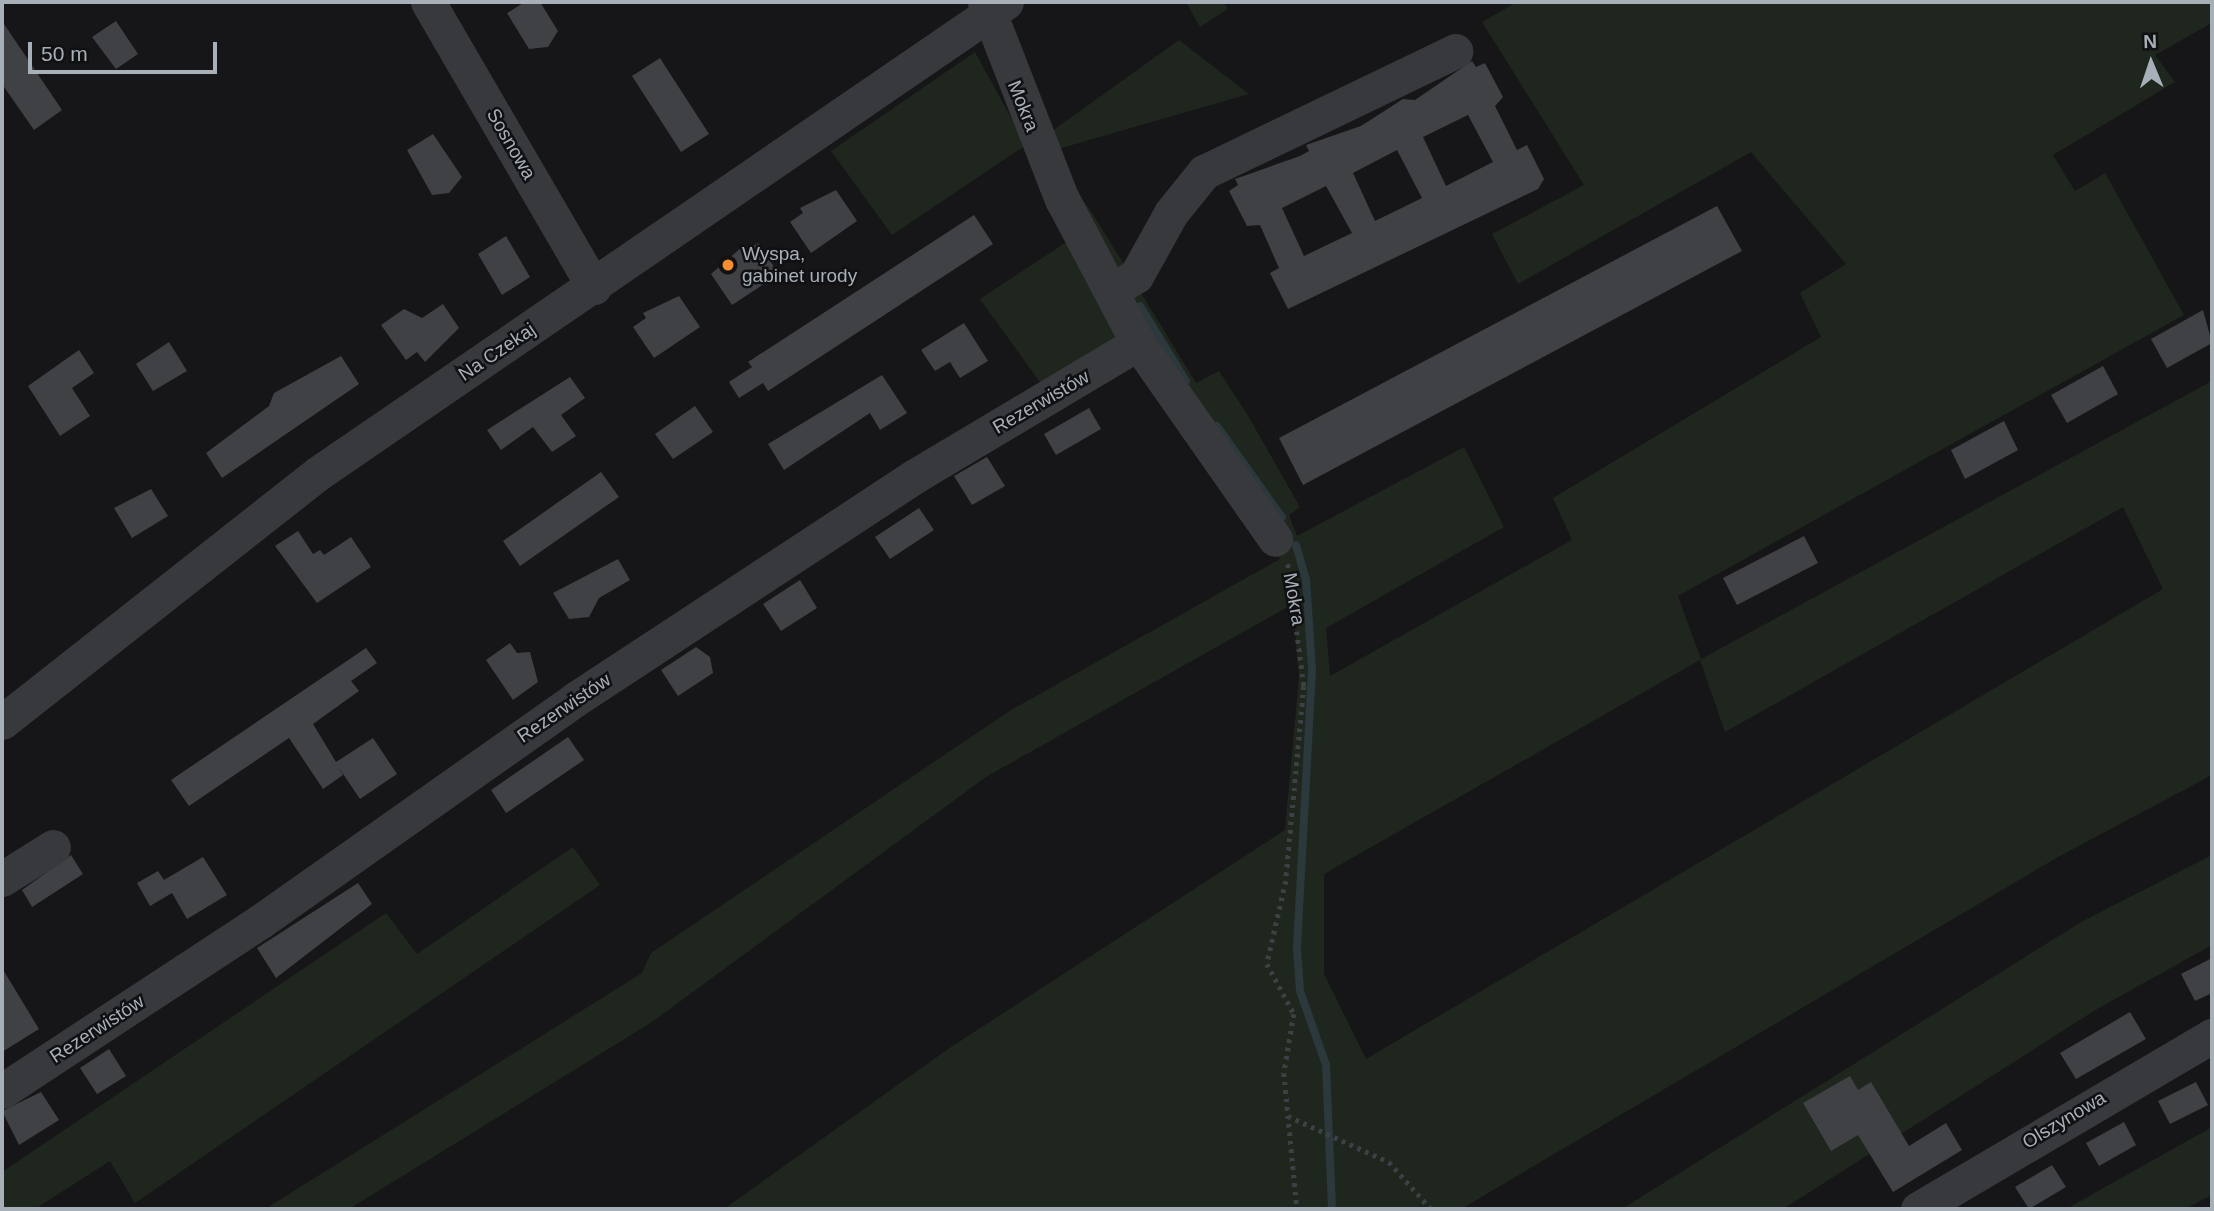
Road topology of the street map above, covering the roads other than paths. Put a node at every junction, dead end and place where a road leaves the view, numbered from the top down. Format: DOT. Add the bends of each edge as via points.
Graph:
graph roads {
  1 [pos="428,2"];
  2 [pos="993,6"];
  3 [pos="1455,51"];
  4 [pos="594,287"];
  5 [pos="1111,291"];
  6 [pos="1138,342"];
  7 [pos="1275,539"];
  8 [pos="2,722"];
  9 [pos="52,847"];
  10 [pos="2,879"];
  11 [pos="2212,1036"];
  12 [pos="2,1091"];
  13 [pos="1918,1209"];
  1 -- 4 [label="street, Sosnowa"];
  2 -- 4 [label="street, Na Czekaj"];
  2 -- 5 [label="street, Mokra" via="1041,151"];
  3 -- 5 [label="street" via="1205,172 1171,213 1136,276"];
  4 -- 8 [label="street, Na Czekaj" via="317,474"];
  5 -- 6 [label="street, Mokra"];
  6 -- 7 [label="street, Mokra"];
  6 -- 12 [label="street, Rezerwistów" via="915,476 574,700 261,921"];
  9 -- 10 [label="street"];
  11 -- 13 [label="street, Olszynowa"];
}
